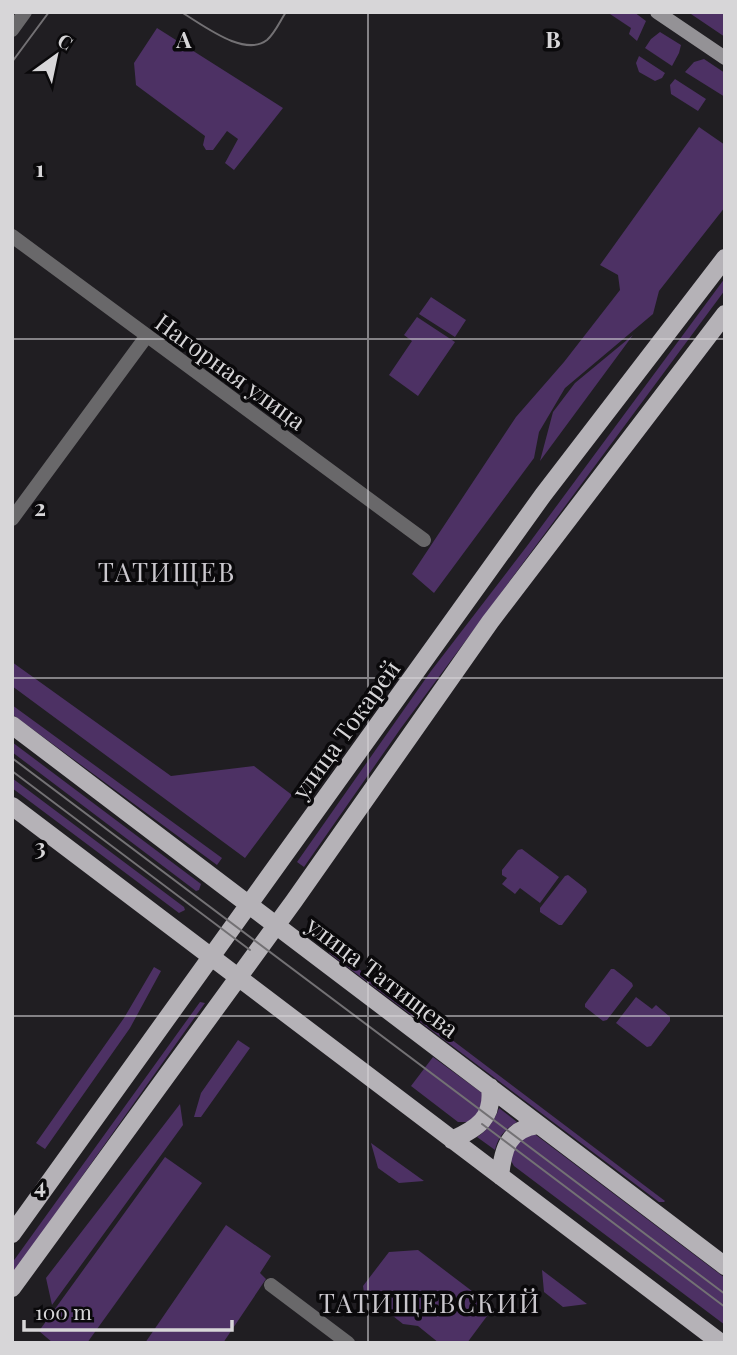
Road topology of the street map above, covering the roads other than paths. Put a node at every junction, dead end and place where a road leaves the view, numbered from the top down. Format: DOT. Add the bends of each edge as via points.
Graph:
graph roads {
  1 [pos="25,12"];
  2 [pos="657,12"];
  3 [pos="12,30"];
  4 [pos="725,58"];
  5 [pos="12,236"];
  6 [pos="725,258"];
  7 [pos="725,314"];
  8 [pos="146,337"];
  9 [pos="12,519"];
  10 [pos="424,540"];
  11 [pos="12,725"];
  12 [pos="12,806"];
  13 [pos="248,905"];
  14 [pos="276,926"];
  15 [pos="211,958"];
  16 [pos="238,979"];
  17 [pos="490,1087"];
  18 [pos="538,1125"];
  19 [pos="452,1140"];
  20 [pos="500,1176"];
  21 [pos="12,1234"];
  22 [pos="725,1266"];
  23 [pos="271,1285"];
  24 [pos="12,1289"];
  25 [pos="348,1343"];
  26 [pos="721,1343"];
  1 -- 3 [label="street"];
  2 -- 4 [label="main road"];
  5 -- 8 [label="street, Нагорная улица"];
  6 -- 13 [label="main road, улица Токарей" via="543,495"];
  7 -- 14 [label="main road" via="490,622"];
  8 -- 9 [label="street"];
  8 -- 10 [label="street, Нагорная улица"];
  11 -- 13 [label="main road, улица Татищева"];
  12 -- 15 [label="main road"];
  13 -- 14 [label="main road, улица Татищева"];
  13 -- 15 [label="main road, улица Токарей"];
  14 -- 16 [label="main road"];
  14 -- 17 [label="main road, улица Татищева"];
  15 -- 16 [label="main road"];
  15 -- 21 [label="main road, улица Токарей"];
  16 -- 19 [label="main road"];
  16 -- 24 [label="main road"];
  17 -- 18 [label="main road, улица Татищева"];
  17 -- 19 [label="main road" via="492,1102 484,1119"];
  18 -- 20 [label="main road" via="524,1127 507,1144"];
  18 -- 22 [label="main road, улица Татищева"];
  19 -- 20 [label="main road"];
  20 -- 26 [label="main road"];
  23 -- 25 [label="street"];
}
